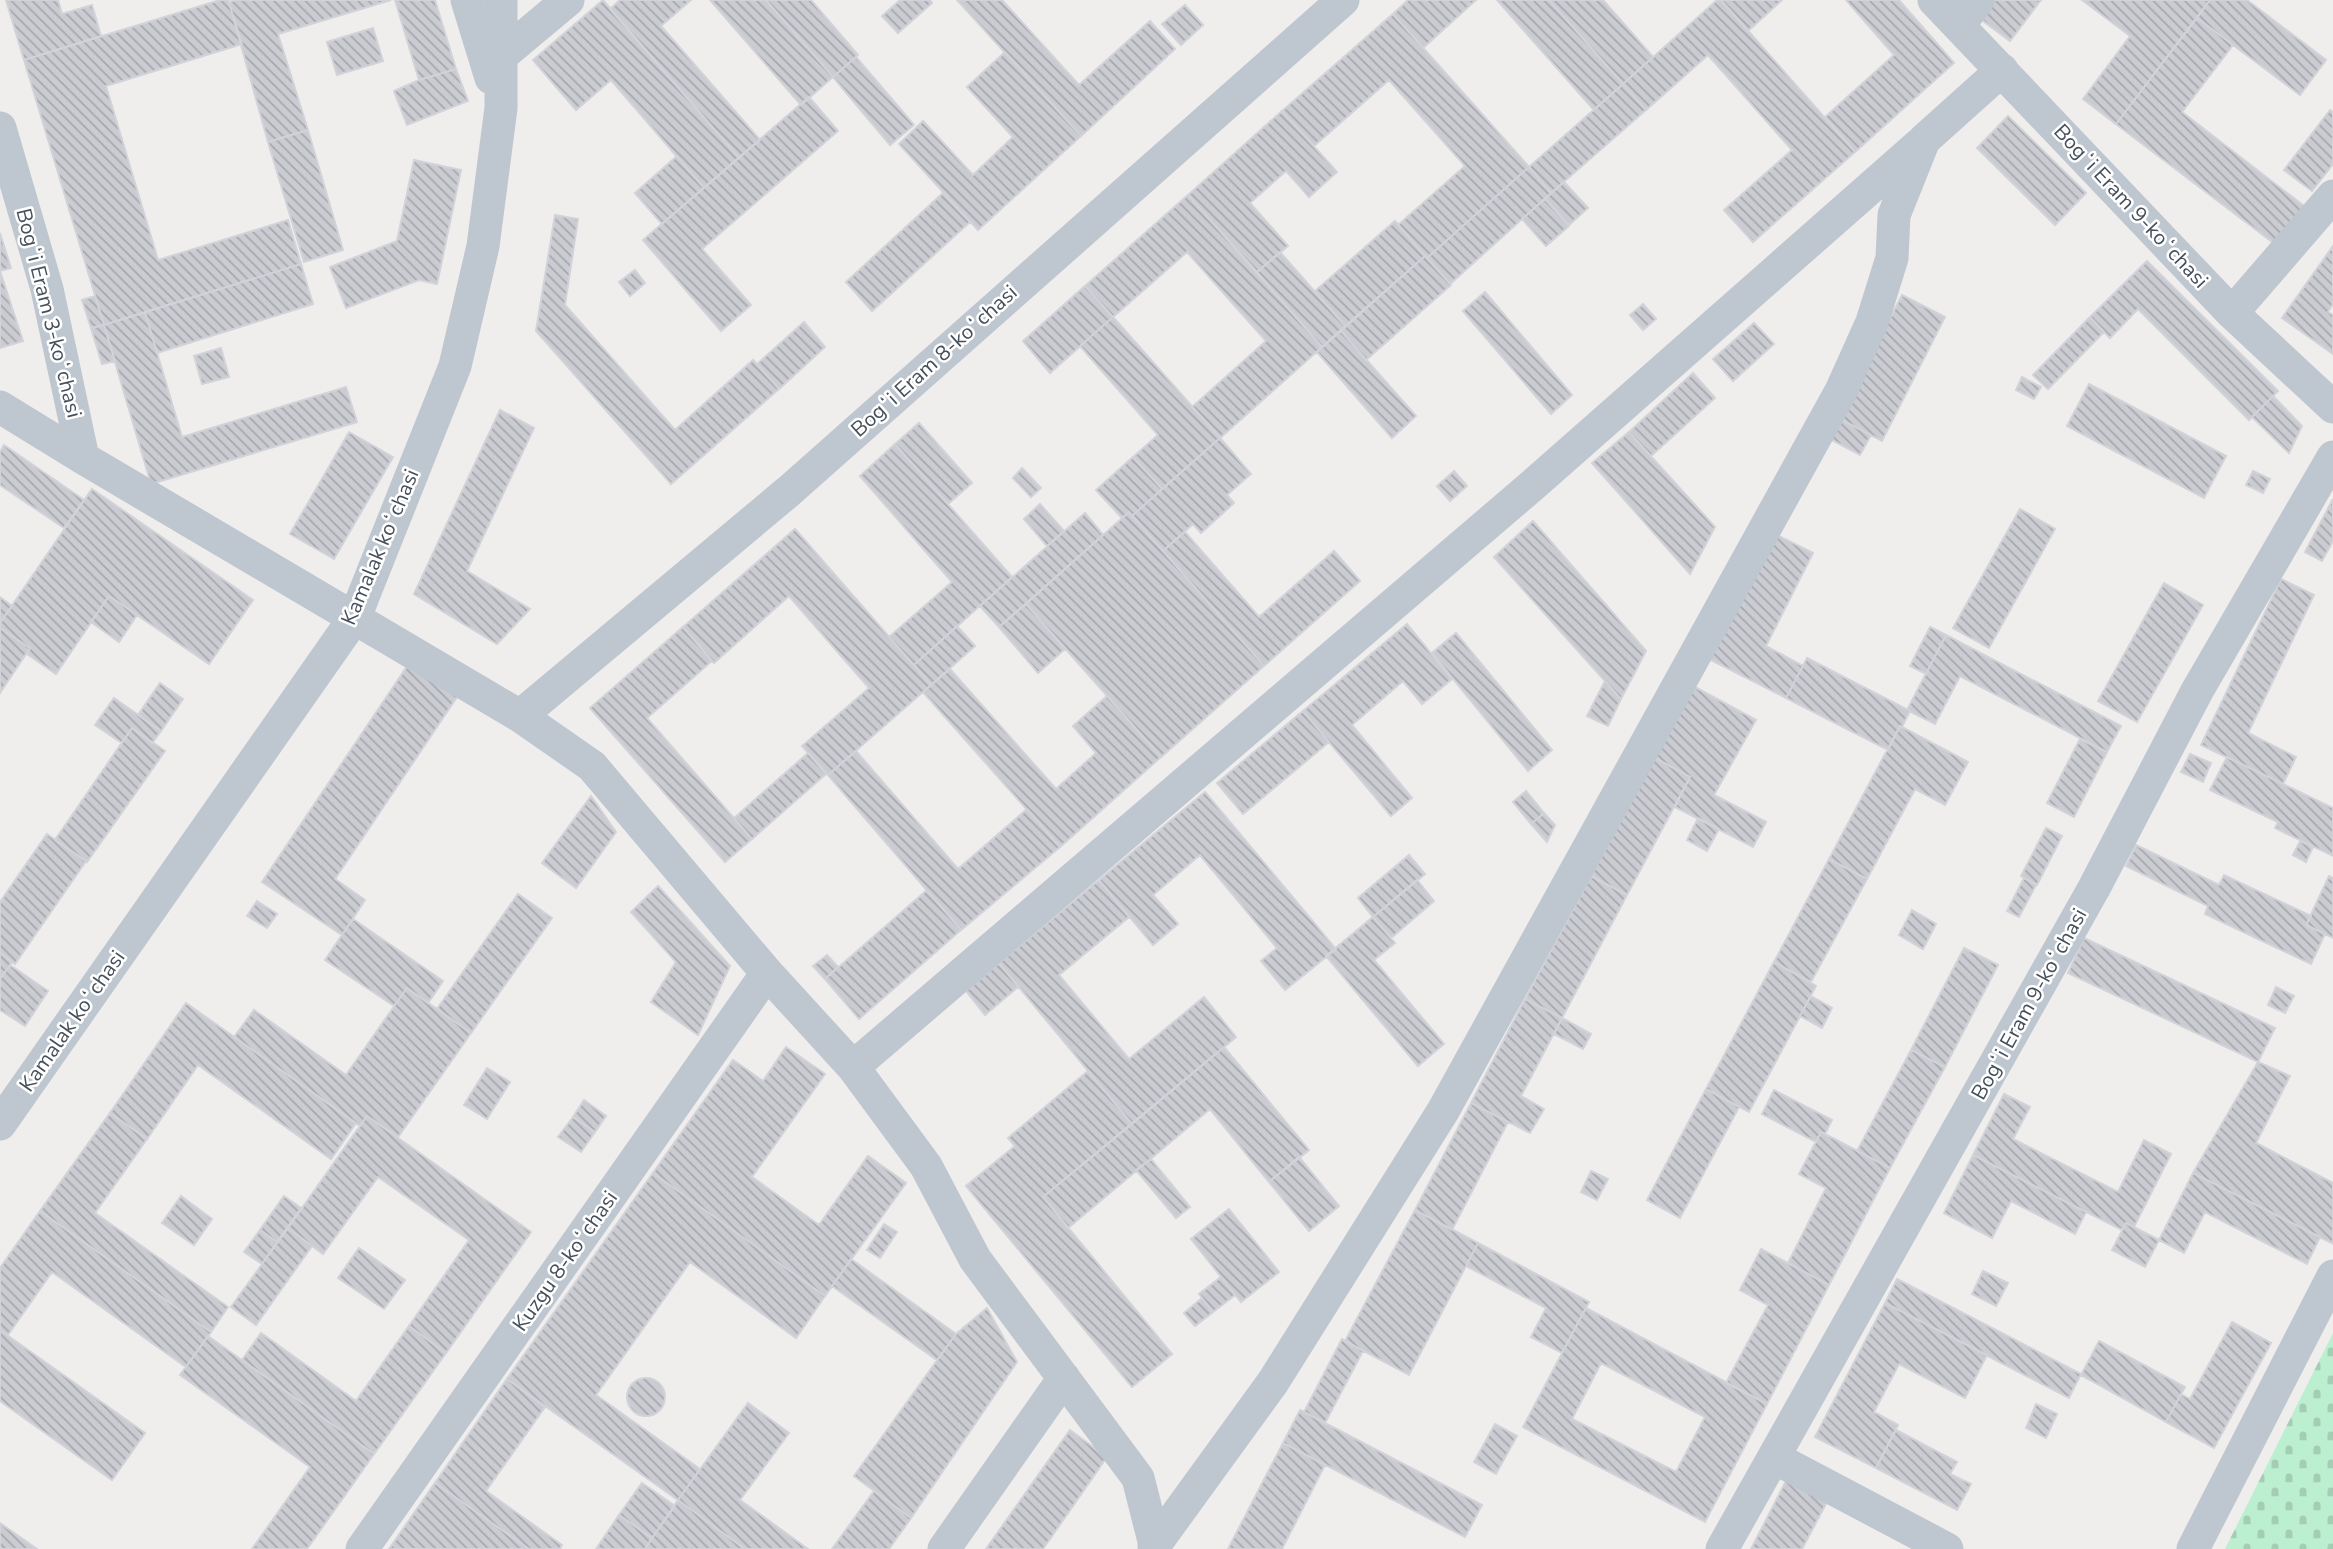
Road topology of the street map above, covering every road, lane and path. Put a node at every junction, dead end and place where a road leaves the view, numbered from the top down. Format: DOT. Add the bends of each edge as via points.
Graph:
graph roads {
  1 [pos="467,0"];
  2 [pos="501,0"];
  3 [pos="568,0"];
  4 [pos="1343,0"];
  5 [pos="1934,0"];
  6 [pos="1968,13"];
  7 [pos="501,56"];
  8 [pos="2002,70"];
  9 [pos="501,108"];
  10 [pos="0,128"];
  11 [pos="1924,140"];
  12 [pos="2333,197"];
  13 [pos="2232,313"];
  14 [pos="0,407"];
  15 [pos="2333,407"];
  16 [pos="2333,457"];
  17 [pos="83,458"];
  18 [pos="355,618"];
  19 [pos="520,716"];
  20 [pos="767,973"];
  21 [pos="852,1067"];
  22 [pos="0,1124"];
  23 [pos="2333,1276"];
  24 [pos="1064,1378"];
  25 [pos="1774,1458"];
  26 [pos="1155,1548"];
  27 [pos="362,1549"];
  28 [pos="944,1549"];
  29 [pos="1722,1549"];
  30 [pos="1947,1549"];
  31 [pos="2193,1549"];
  1 -- 9 [label="street"];
  2 -- 7 [label="street, Kamalak koʻchasi"];
  3 -- 7 [label="street"];
  4 -- 19 [label="street, Bogʻi Eram 8-koʻchasi" via="789,491"];
  5 -- 6 [label="street, Bogʻi Eram 9-koʻchasi"];
  6 -- 8 [label="street, Bogʻi Eram 9-koʻchasi"];
  7 -- 9 [label="street, Kamalak koʻchasi"];
  8 -- 11 [label="street"];
  8 -- 13 [label="street, Bogʻi Eram 9-koʻchasi"];
  9 -- 18 [label="street, Kamalak koʻchasi" via="483,246 455,366"];
  10 -- 17 [label="street, Bogʻi Eram 3-koʻchasi" via="47,289"];
  11 -- 21 [label="street" via="1513,502"];
  11 -- 26 [label="street" via="1894,215 1892,258 1872,322 1841,391 1443,1111 1273,1382"];
  12 -- 13 [label="street"];
  13 -- 15 [label="street, Bogʻi Eram 9-koʻchasi"];
  14 -- 17 [label="street"];
  16 -- 25 [label="street, Bogʻi Eram 9-koʻchasi" via="2197,691 2094,888"];
  17 -- 18 [label="street"];
  18 -- 19 [label="street"];
  18 -- 22 [label="street, Kamalak koʻchasi"];
  19 -- 20 [label="street" via="592,766"];
  20 -- 21 [label="street"];
  20 -- 27 [label="street, Kuzgu 8-koʻchasi"];
  21 -- 24 [label="street" via="926,1166 975,1259"];
  23 -- 31 [label="street"];
  24 -- 26 [label="street" via="1138,1478"];
  24 -- 28 [label="street"];
  25 -- 29 [label="street, Bogʻi Eram 9-koʻchasi"];
  25 -- 30 [label="street"];
}
